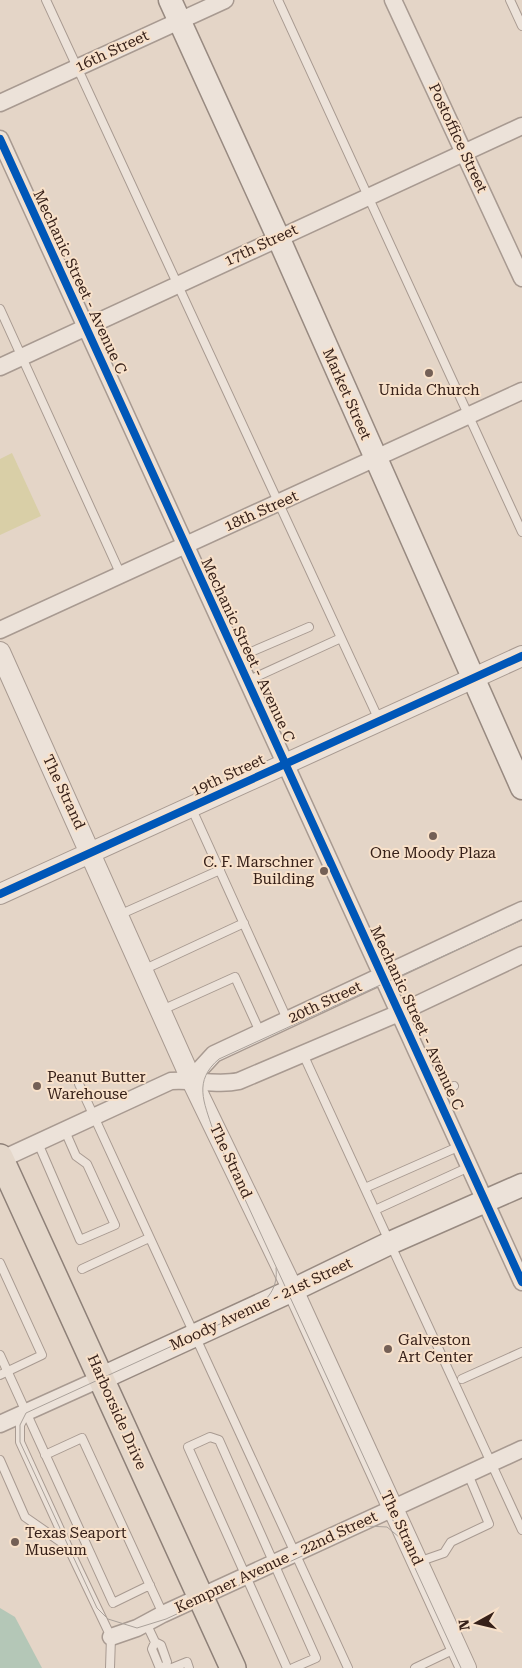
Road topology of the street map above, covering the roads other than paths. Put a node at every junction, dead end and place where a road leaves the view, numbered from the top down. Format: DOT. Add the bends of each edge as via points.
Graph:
graph roads {
  1 [pos="46,0"];
  2 [pos="170,0"];
  3 [pos="225,0"];
  4 [pos="278,0"];
  5 [pos="393,0"];
  6 [pos="510,0"];
  7 [pos="179,21"];
  8 [pos="522,26"];
  9 [pos="77,68"];
  10 [pos="0,103"];
  11 [pos="522,126"];
  12 [pos="0,139"];
  13 [pos="465,152"];
  14 [pos="368,195"];
  15 [pos="278,237"];
  16 [pos="522,278"];
  17 [pos="177,284"];
  18 [pos="0,309"];
  19 [pos="86,327"];
  20 [pos="22,356"];
  21 [pos="0,366"];
  22 [pos="522,391"];
  23 [pos="469,415"];
  24 [pos="375,459"];
  25 [pos="278,503"];
  26 [pos="522,532"];
  27 [pos="185,545"];
  28 [pos="121,574"];
  29 [pos="309,627"];
  30 [pos="0,630"];
  31 [pos="341,638"];
  32 [pos="0,652"];
  33 [pos="522,656"];
  34 [pos="237,658"];
  35 [pos="474,678"];
  36 [pos="247,681"];
  37 [pos="379,721"];
  38 [pos="285,764"];
  39 [pos="522,788"];
  40 [pos="191,808"];
  41 [pos="92,853"];
  42 [pos="220,870"];
  43 [pos="0,894"];
  44 [pos="522,910"];
  45 [pos="119,914"];
  46 [pos="244,923"];
  47 [pos="522,955"];
  48 [pos="143,970"];
  49 [pos="382,975"];
  50 [pos="161,1010"];
  51 [pos="399,1013"];
  52 [pos="287,1019"];
  53 [pos="260,1032"];
  54 [pos="303,1054"];
  55 [pos="191,1080"];
  56 [pos="80,1084"];
  57 [pos="454,1086"];
  58 [pos="436,1094"];
  59 [pos="94,1118"];
  60 [pos="65,1131"];
  61 [pos="38,1143"];
  62 [pos="460,1146"];
  63 [pos="0,1159"];
  64 [pos="470,1167"];
  65 [pos="522,1185"];
  66 [pos="364,1188"];
  67 [pos="485,1202"];
  68 [pos="374,1210"];
  69 [pos="149,1238"];
  70 [pos="390,1242"];
  71 [pos="0,1263"];
  72 [pos="82,1269"];
  73 [pos="522,1282"];
  74 [pos="293,1290"];
  75 [pos="194,1335"];
  76 [pos="522,1352"];
  77 [pos="0,1355"];
  78 [pos="4,1373"];
  79 [pos="102,1378"];
  80 [pos="462,1378"];
  81 [pos="26,1412"];
  82 [pos="0,1424"];
  83 [pos="522,1449"];
  84 [pos="46,1455"];
  85 [pos="0,1460"];
  86 [pos="491,1463"];
  87 [pos="468,1474"];
  88 [pos="393,1508"];
  89 [pos="522,1530"];
  90 [pos="68,1547"];
  91 [pos="295,1553"];
  92 [pos="418,1562"];
  93 [pos="275,1563"];
  94 [pos="247,1576"];
  95 [pos="150,1586"];
  96 [pos="199,1597"];
  97 [pos="163,1614"];
  98 [pos="146,1623"];
  99 [pos="111,1637"];
  100 [pos="457,1648"];
  101 [pos="110,1668"];
  102 [pos="165,1668"];
  103 [pos="172,1668"];
  104 [pos="189,1668"];
  105 [pos="233,1668"];
  106 [pos="287,1668"];
  107 [pos="294,1668"];
  108 [pos="348,1668"];
  109 [pos="416,1668"];
  110 [pos="466,1668"];
  1 -- 9 [label="lane"];
  2 -- 7 [label="main road, Market Street"];
  3 -- 7 [label="street, 16th Street"];
  4 -- 14 [label="lane"];
  5 -- 13 [label="street, Postoffice Street"];
  6 -- 8 [label="lane"];
  7 -- 9 [label="street, 16th Street"];
  7 -- 15 [label="main road, Market Street"];
  9 -- 10 [label="street, 16th Street"];
  9 -- 17 [label="lane"];
  11 -- 13 [label="street, 17th Street"];
  12 -- 19 [label="street, Mechanic Street - Avenue C"];
  13 -- 14 [label="street, 17th Street"];
  13 -- 16 [label="street, Postoffice Street"];
  14 -- 15 [label="street, 17th Street"];
  14 -- 23 [label="lane"];
  15 -- 17 [label="street, 17th Street"];
  15 -- 24 [label="main road, Market Street"];
  17 -- 19 [label="street, 17th Street"];
  17 -- 25 [label="lane"];
  18 -- 20 [label="lane"];
  19 -- 20 [label="street, 17th Street"];
  19 -- 27 [label="street, Mechanic Street - Avenue C"];
  20 -- 21 [label="street, 17th Street"];
  20 -- 28 [label="lane"];
  22 -- 23 [label="street, 18th Street"];
  23 -- 24 [label="street, 18th Street"];
  23 -- 26 [label="lane"];
  24 -- 25 [label="street, 18th Street"];
  24 -- 35 [label="main road, Market Street"];
  25 -- 27 [label="street, 18th Street"];
  25 -- 31 [label="lane"];
  27 -- 28 [label="street, 18th Street"];
  27 -- 34 [label="street, Mechanic Street - Avenue C"];
  28 -- 30 [label="street, 18th Street"];
  29 -- 34 [label="lane"];
  31 -- 36 [label="lane"];
  31 -- 37 [label="lane"];
  32 -- 41 [label="street, The Strand"];
  33 -- 35 [label="street, 19th Street"];
  34 -- 36 [label="street, Mechanic Street - Avenue C"];
  35 -- 37 [label="street, 19th Street"];
  35 -- 39 [label="main road, Market Street"];
  36 -- 38 [label="street, Mechanic Street - Avenue C"];
  37 -- 38 [label="street, 19th Street"];
  38 -- 40 [label="street, 19th Street"];
  38 -- 49 [label="street, Mechanic Street - Avenue C"];
  40 -- 41 [label="street, 19th Street"];
  40 -- 42 [label="lane"];
  41 -- 43 [label="street, 19th Street"];
  41 -- 45 [label="street, The Strand"];
  42 -- 45 [label="lane"];
  42 -- 46 [label="lane"];
  44 -- 49 [label="street, 20th Street"];
  45 -- 48 [label="street, The Strand"];
  46 -- 48 [label="lane"];
  46 -- 52 [label="lane"];
  47 -- 51 [label="street"];
  48 -- 50 [label="street, The Strand"];
  49 -- 51 [label="street, Mechanic Street - Avenue C"];
  49 -- 52 [label="street, 20th Street"];
  50 -- 53 [label="lane" via="235,977"];
  50 -- 55 [label="street, The Strand"];
  51 -- 54 [label="street"];
  51 -- 58 [label="street, Mechanic Street - Avenue C"];
  52 -- 53 [label="street, 20th Street"];
  53 -- 55 [label="street, 20th Street" via="214,1054"];
  54 -- 55 [label="street" via="239,1081"];
  54 -- 66 [label="lane"];
  55 -- 59 [label="street" via="171,1081"];
  55 -- 74 [label="street, The Strand"];
  56 -- 59 [label="lane"];
  57 -- 58 [label="lane"];
  58 -- 62 [label="street, Mechanic Street - Avenue C"];
  59 -- 60 [label="street"];
  59 -- 69 [label="lane"];
  60 -- 61 [label="street"];
  60 -- 61 [label="lane" via="76,1156 87,1164 115,1225 80,1240"];
  61 -- 63 [label="street"];
  62 -- 64 [label="street, Mechanic Street - Avenue C"];
  62 -- 66 [label="lane"];
  63 -- 79 [label="main road, Harborside Drive"];
  64 -- 67 [label="street, Mechanic Street - Avenue C"];
  64 -- 68 [label="lane"];
  65 -- 67 [label="main road, Moody Avenue - 21st Street"];
  66 -- 68 [label="lane"];
  67 -- 70 [label="main road, Moody Avenue - 21st Street"];
  67 -- 73 [label="street, Mechanic Street - Avenue C"];
  68 -- 70 [label="lane"];
  69 -- 72 [label="lane"];
  69 -- 75 [label="lane"];
  70 -- 74 [label="main road, Moody Avenue - 21st Street"];
  70 -- 86 [label="lane"];
  71 -- 78 [label="lane" via="42,1355"];
  74 -- 75 [label="main road, Moody Avenue - 21st Street"];
  74 -- 88 [label="street, The Strand"];
  75 -- 79 [label="main road, Moody Avenue - 21st Street"];
  75 -- 91 [label="lane"];
  76 -- 80 [label="lane"];
  77 -- 78 [label="lane"];
  78 -- 81 [label="lane"];
  79 -- 81 [label="street, Moody Avenue - 21st Street"];
  79 -- 96 [label="main road, Harborside Drive"];
  81 -- 82 [label="street, Moody Avenue - 21st Street"];
  81 -- 84 [label="lane"];
  81 -- 90 [label="lane" via="20,1425 20,1442"];
  83 -- 86 [label="street, Kempner Avenue - 22nd Street"];
  84 -- 95 [label="lane" via="82,1438"];
  84 -- 95 [label="lane" via="113,1603"];
  85 -- 90 [label="lane" via="25,1517"];
  86 -- 87 [label="street, Kempner Avenue - 22nd Street"];
  86 -- 89 [label="lane"];
  87 -- 88 [label="street, Kempner Avenue - 22nd Street"];
  87 -- 92 [label="lane" via="489,1524 450,1542 444,1553"];
  88 -- 91 [label="street, Kempner Avenue - 22nd Street"];
  88 -- 92 [label="street, The Strand"];
  90 -- 99 [label="lane"];
  91 -- 93 [label="street, Kempner Avenue - 22nd Street"];
  91 -- 108 [label="lane"];
  92 -- 100 [label="street, The Strand"];
  93 -- 94 [label="street, Kempner Avenue - 22nd Street"];
  93 -- 94 [label="lane" via="219,1440 210,1437 188,1447"];
  93 -- 107 [label="lane" via="316,1658"];
  94 -- 96 [label="street, Kempner Avenue - 22nd Street"];
  94 -- 106 [label="lane"];
  95 -- 97 [label="lane"];
  96 -- 97 [label="street, Kempner Avenue - 22nd Street"];
  96 -- 105 [label="main road, Harborside Drive"];
  97 -- 98 [label="street, Kempner Avenue - 22nd Street"];
  98 -- 99 [label="street, Kempner Avenue - 22nd Street"];
  98 -- 102 [label="lane" via="154,1642 161,1645 167,1662"];
  99 -- 101 [label="lane"];
  100 -- 109 [label="lane"];
  100 -- 110 [label="street, The Strand"];
  103 -- 104 [label="lane" via="187,1662"];
}
